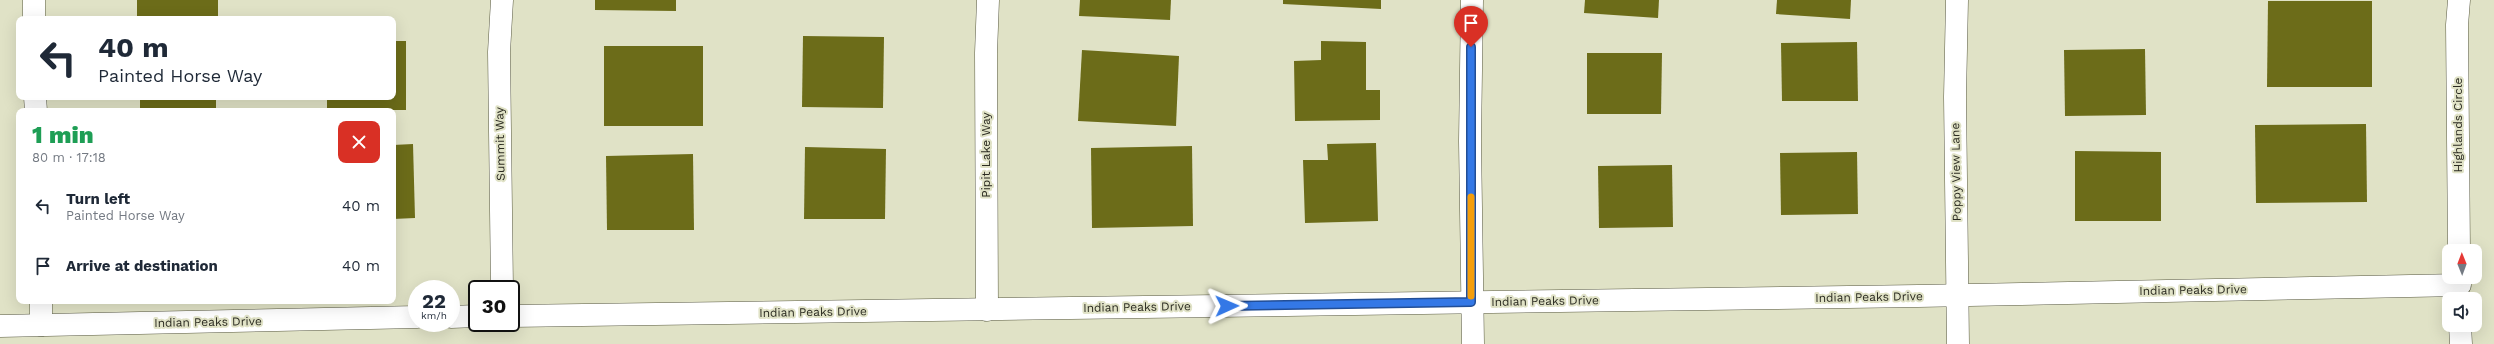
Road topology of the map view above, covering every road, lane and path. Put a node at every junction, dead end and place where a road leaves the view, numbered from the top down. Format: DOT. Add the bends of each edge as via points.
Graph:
graph roads {
  1 [pos="34,0"];
  2 [pos="502,0"];
  3 [pos="988,0"];
  4 [pos="1472,0"];
  5 [pos="1956,0"];
  6 [pos="2460,0"];
  7 [pos="34,16"];
  8 [pos="2459,244"];
  9 [pos="502,280"];
  10 [pos="2460,287"];
  11 [pos="1958,295"];
  12 [pos="1471,302"];
  13 [pos="41,304"];
  14 [pos="987,310"];
  15 [pos="520,316"];
  16 [pos="408,317"];
  17 [pos="41,325"];
  18 [pos="0,326"];
  19 [pos="2460,332"];
  20 [pos="1473,344"];
  21 [pos="1958,344"];
  22 [pos="2461,344"];
  1 -- 7 [label="street"];
  2 -- 9 [label="street, Summit Way" via="499,52"];
  3 -- 14 [label="street, Pipit Lake Way"];
  4 -- 12 [label="street"];
  5 -- 11 [label="street, Poppy View Lane"];
  6 -- 8 [label="street, Highlands Circle"];
  10 -- 11 [label="street, Indian Peaks Drive"];
  11 -- 12 [label="street, Indian Peaks Drive"];
  11 -- 21 [label="street, Poppy View Lane"];
  12 -- 14 [label="street, Indian Peaks Drive"];
  12 -- 20 [label="street"];
  13 -- 17 [label="street"];
  14 -- 15 [label="street, Indian Peaks Drive"];
  16 -- 17 [label="street, Indian Peaks Drive"];
  17 -- 18 [label="street, Indian Peaks Drive"];
  19 -- 22 [label="street"];
}
